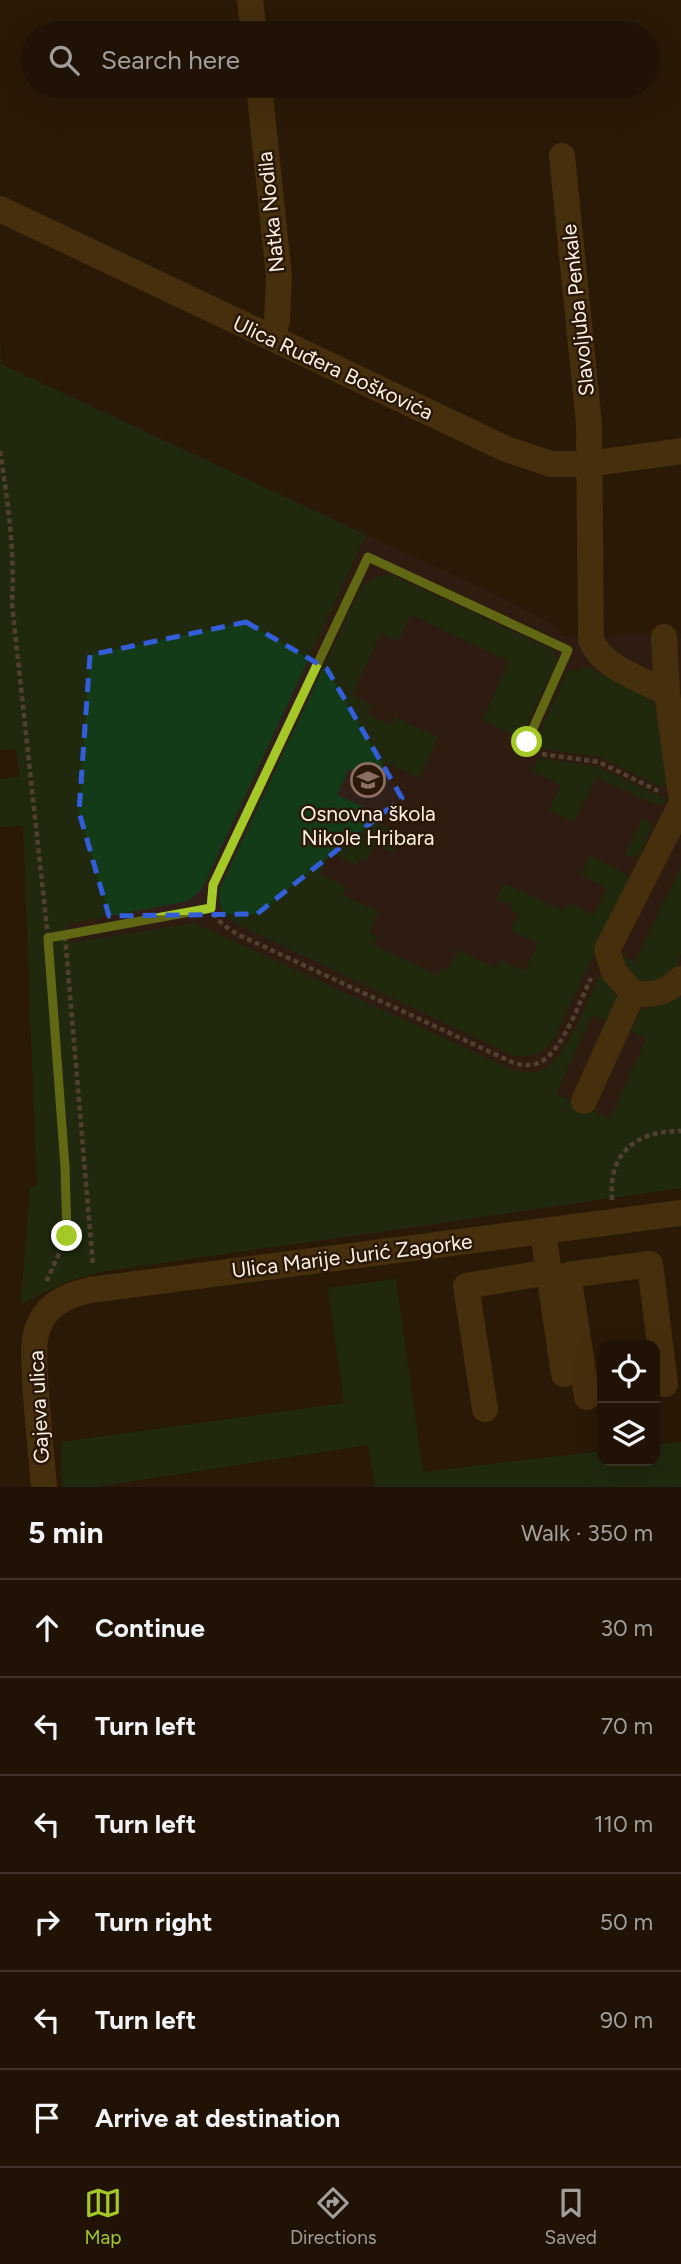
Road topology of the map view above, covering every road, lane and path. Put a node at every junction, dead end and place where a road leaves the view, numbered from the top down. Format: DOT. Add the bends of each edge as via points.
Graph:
graph roads {
  1 [pos="250,0"];
  2 [pos="253,21"];
  3 [pos="259,98"];
  4 [pos="562,156"];
  5 [pos="0,209"];
  6 [pos="272,338"];
  7 [pos="0,451"];
  8 [pos="681,451"];
  9 [pos="588,464"];
  10 [pos="664,637"];
  11 [pos="667,692"];
  12 [pos="527,742"];
  13 [pos="542,754"];
  14 [pos="677,799"];
  15 [pos="211,908"];
  16 [pos="65,936"];
  17 [pos="48,938"];
  18 [pos="607,950"];
  19 [pos="681,979"];
  20 [pos="633,993"];
  21 [pos="584,1101"];
  22 [pos="681,1131"];
  23 [pos="681,1213"];
  24 [pos="624,1215"];
  25 [pos="543,1232"];
  26 [pos="640,1265"];
  27 [pos="549,1272"];
  28 [pos="94,1277"];
  29 [pos="37,1328"];
  30 [pos="564,1374"];
  31 [pos="665,1384"];
  32 [pos="587,1397"];
  33 [pos="485,1409"];
  34 [pos="44,1487"];
  1 -- 2 [label="street"];
  3 -- 6 [label="street, Natka Nodila" via="279,276"];
  4 -- 9 [label="street, Slavoljuba Penkale" via="589,424"];
  5 -- 6 [label="street, Ulica Ruđera Boškovića"];
  6 -- 9 [label="street, Ulica Ruđera Boškovića" via="506,449 551,464"];
  7 -- 17 [label="path" via="11,522 12,604"];
  8 -- 9 [label="street, Ulica Ruđera Boškovića"];
  9 -- 11 [label="street, Slavoljuba Penkale" via="589,630 594,648 605,660"];
  10 -- 11 [label="street"];
  11 -- 14 [label="street"];
  12 -- 15 [label="path" via="568,650 368,557 213,885"];
  13 -- 14 [label="path" via="599,761"];
  14 -- 18 [label="street"];
  15 -- 16 [label="path"];
  15 -- 18 [label="path" via="218,921 241,936 516,1064 540,1063 550,1056"];
  16 -- 17 [label="path"];
  16 -- 28 [label="path"];
  17 -- 29 [label="path" via="67,1236 50,1270"];
  18 -- 20 [label="street" via="614,972"];
  19 -- 20 [label="street" via="652,996"];
  20 -- 21 [label="street"];
  22 -- 24 [label="path" via="641,1140 618,1158 611,1184"];
  23 -- 24 [label="street, Ulica Marije Jurić Zagorke"];
  24 -- 25 [label="street, Ulica Marije Jurić Zagorke"];
  24 -- 26 [label="street"];
  25 -- 27 [label="street"];
  25 -- 29 [label="street, Ulica Marije Jurić Zagorke" via="82,1292 54,1304"];
  26 -- 31 [label="street" via="650,1264"];
  26 -- 32 [label="street" via="568,1275"];
  27 -- 30 [label="street"];
  27 -- 33 [label="street" via="466,1286"];
  29 -- 34 [label="street, Gajeva ulica" via="34,1346"];
}
